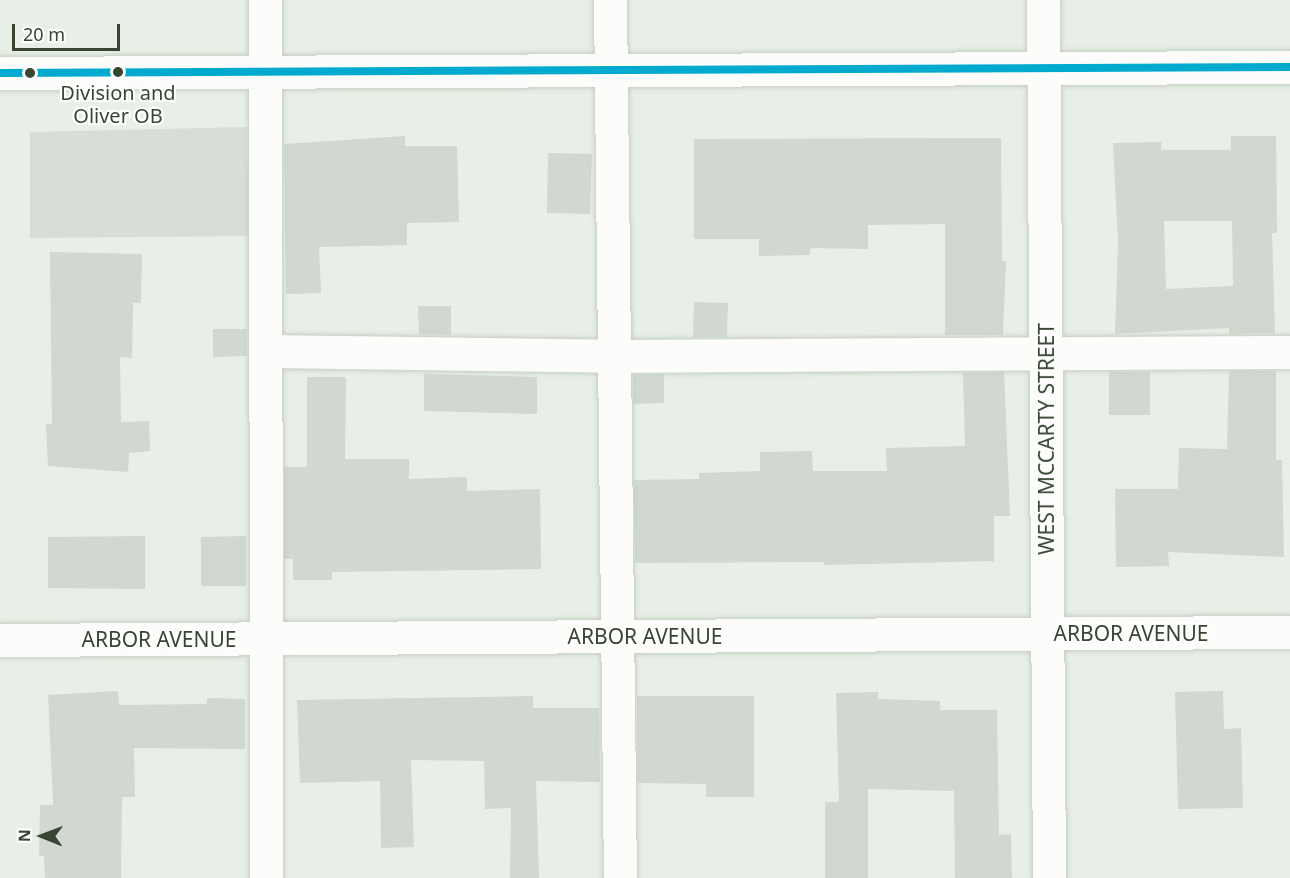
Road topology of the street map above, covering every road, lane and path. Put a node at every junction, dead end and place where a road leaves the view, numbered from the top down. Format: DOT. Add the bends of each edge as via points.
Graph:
graph roads {
  1 [pos="265,0"];
  2 [pos="610,0"];
  3 [pos="1043,0"];
  4 [pos="1290,67"];
  5 [pos="1044,69"];
  6 [pos="609,72"];
  7 [pos="0,73"];
  8 [pos="265,74"];
  9 [pos="268,351"];
  10 [pos="1290,352"];
  11 [pos="1046,353"];
  12 [pos="611,356"];
  13 [pos="1290,632"];
  14 [pos="1048,633"];
  15 [pos="617,636"];
  16 [pos="265,639"];
  17 [pos="0,640"];
  18 [pos="266,878"];
  19 [pos="620,878"];
  20 [pos="1049,878"];
  1 -- 8 [label="street"];
  2 -- 6 [label="street"];
  3 -- 5 [label="street, WEST MCCARTY STREET"];
  4 -- 5 [label="street"];
  5 -- 6 [label="street"];
  5 -- 11 [label="street, WEST MCCARTY STREET"];
  6 -- 8 [label="street"];
  6 -- 12 [label="street" via="615,246"];
  7 -- 8 [label="street"];
  8 -- 9 [label="street"];
  9 -- 12 [label="street"];
  9 -- 16 [label="street"];
  10 -- 11 [label="street"];
  11 -- 12 [label="street"];
  11 -- 14 [label="street, WEST MCCARTY STREET"];
  12 -- 15 [label="street"];
  13 -- 14 [label="street, ARBOR AVENUE"];
  14 -- 15 [label="street, ARBOR AVENUE"];
  14 -- 20 [label="street, WEST MCCARTY STREET"];
  15 -- 16 [label="street, ARBOR AVENUE"];
  15 -- 19 [label="street"];
  16 -- 17 [label="street, ARBOR AVENUE"];
  16 -- 18 [label="street"];
}
